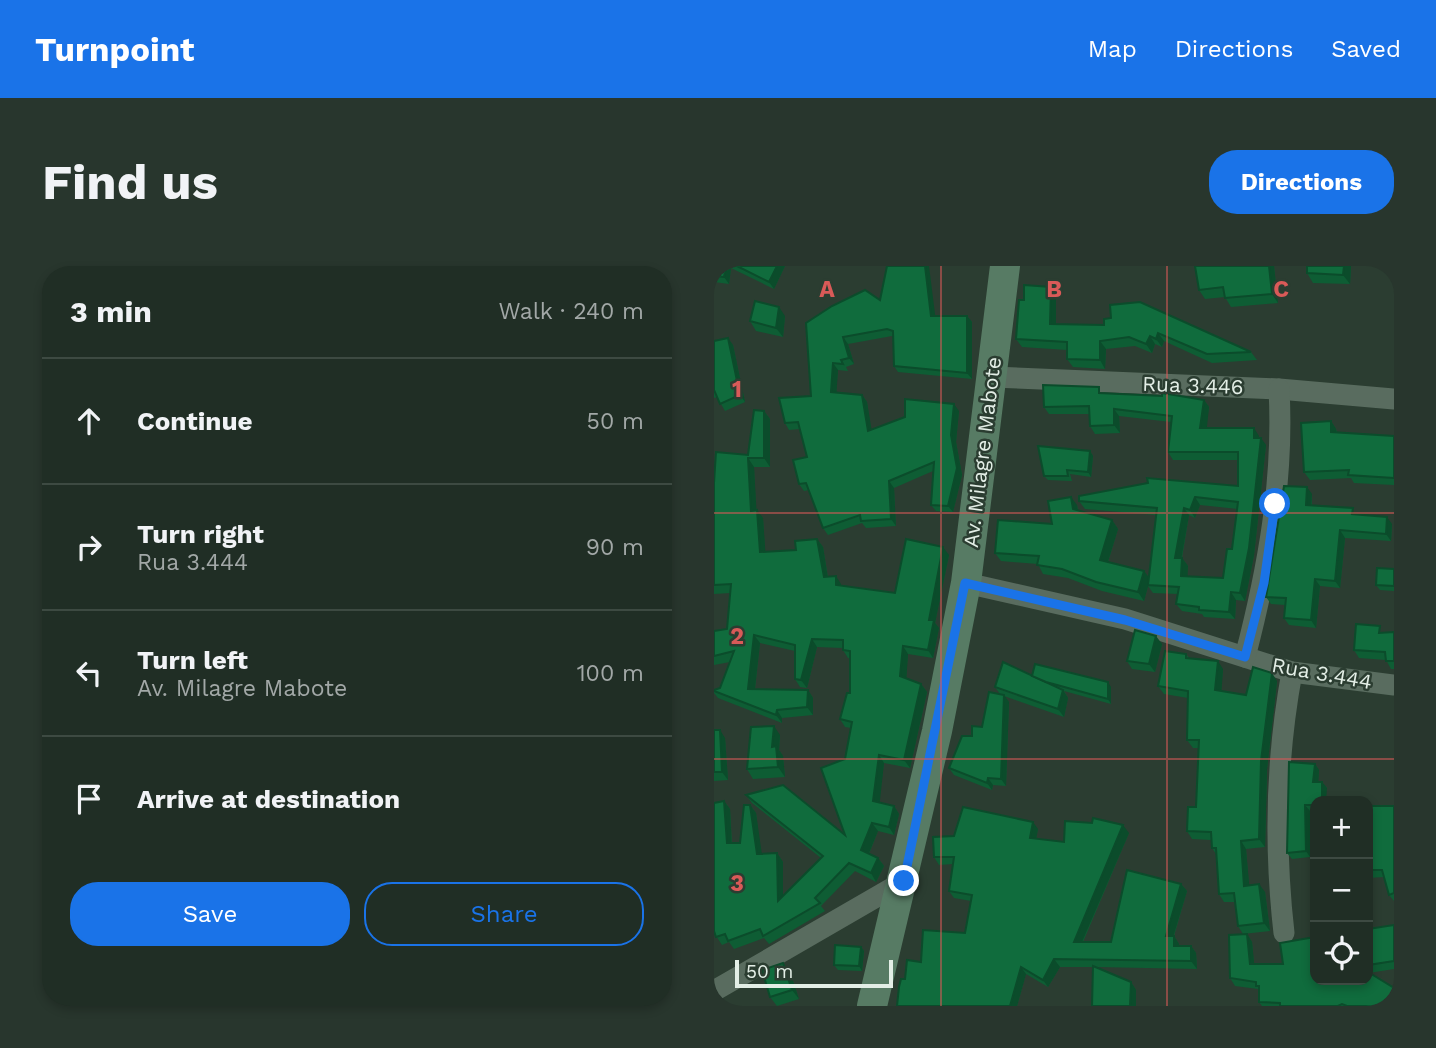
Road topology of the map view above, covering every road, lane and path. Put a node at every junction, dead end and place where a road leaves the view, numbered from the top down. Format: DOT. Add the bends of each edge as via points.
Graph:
graph roads {
  1 [pos="1005,266"];
  2 [pos="992,377"];
  3 [pos="1279,389"];
  4 [pos="1394,399"];
  5 [pos="965,583"];
  6 [pos="1245,657"];
  7 [pos="1292,672"];
  8 [pos="1394,685"];
  9 [pos="904,881"];
  10 [pos="1284,933"];
  11 [pos="714,991"];
  12 [pos="872,1006"];
  1 -- 2 [label="street, Av. Milagre Mabote"];
  2 -- 3 [label="street, Rua 3.446"];
  2 -- 5 [label="street, Av. Milagre Mabote"];
  3 -- 4 [label="street, Rua 3.446"];
  3 -- 6 [label="street" via="1275,504 1264,583"];
  5 -- 6 [label="street, Rua 3.444" via="1125,620"];
  5 -- 9 [label="street, Av. Milagre Mabote"];
  6 -- 7 [label="street, Rua 3.444"];
  7 -- 8 [label="street, Rua 3.444"];
  7 -- 10 [label="street" via="1278,789"];
  9 -- 11 [label="street"];
  9 -- 12 [label="street, Av. Milagre Mabote"];
}
